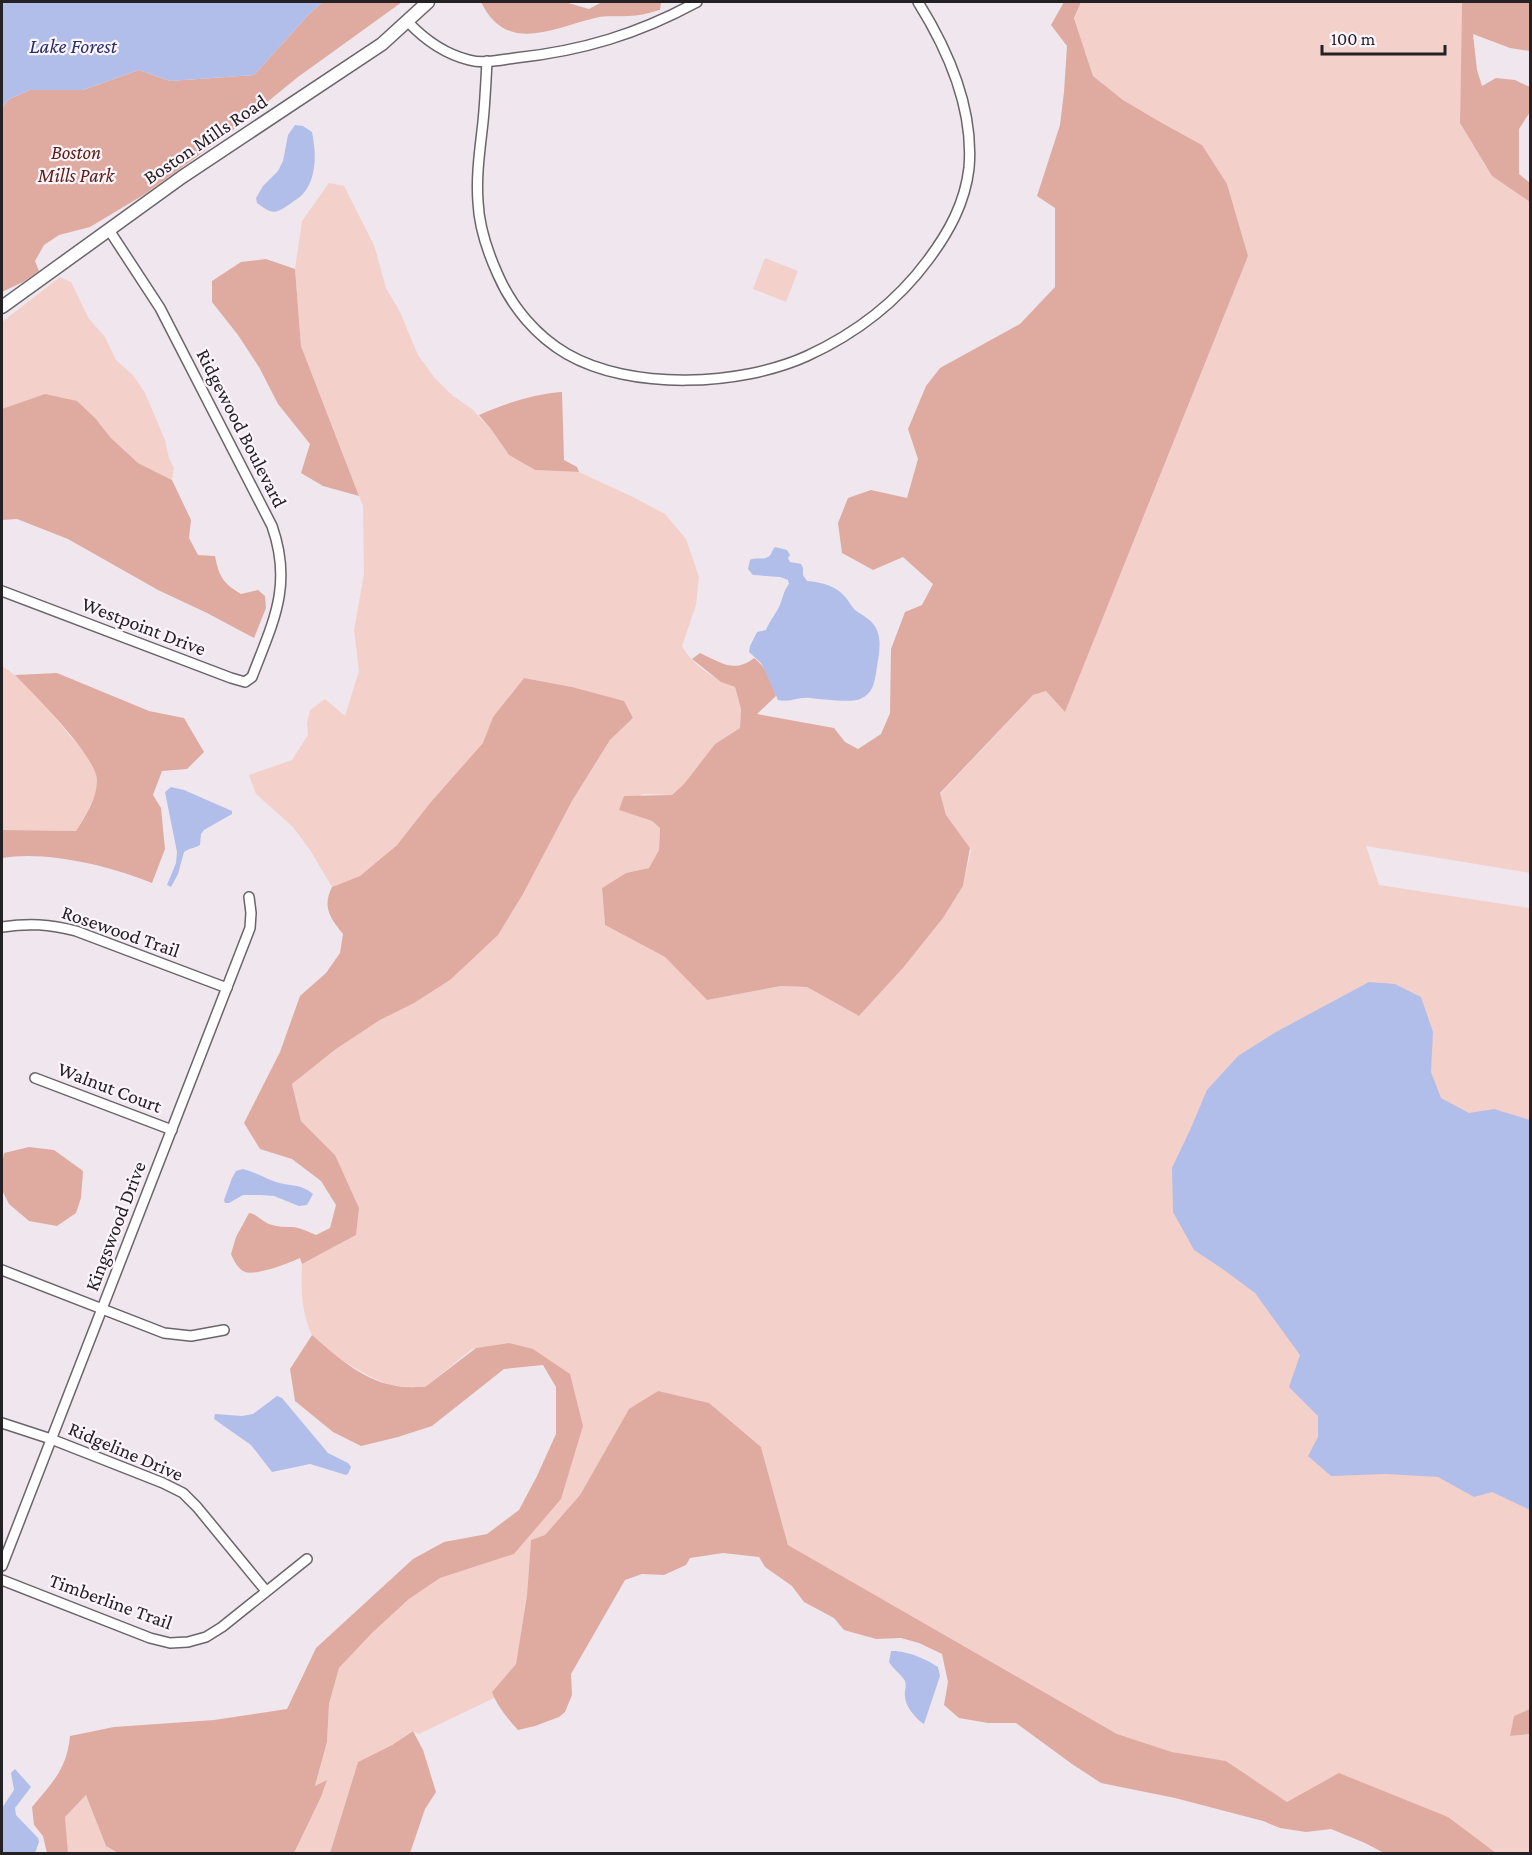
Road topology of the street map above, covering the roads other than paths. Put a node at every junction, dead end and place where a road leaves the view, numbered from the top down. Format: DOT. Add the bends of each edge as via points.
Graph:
graph roads {
  1 [pos="428,2"];
  2 [pos="697,2"];
  3 [pos="918,2"];
  4 [pos="408,22"];
  5 [pos="487,61"];
  6 [pos="109,230"];
  7 [pos="2,307"];
  8 [pos="2,591"];
  9 [pos="260,657"];
  10 [pos="249,897"];
  11 [pos="2,927"];
  12 [pos="227,988"];
  13 [pos="35,1078"];
  14 [pos="172,1130"];
  15 [pos="2,1270"];
  16 [pos="102,1310"];
  17 [pos="224,1330"];
  18 [pos="2,1423"];
  19 [pos="51,1439"];
  20 [pos="307,1559"];
  21 [pos="2,1566"];
  22 [pos="2,1580"];
  23 [pos="266,1591"];
  1 -- 4 [label="street, Boston Mills Road"];
  2 -- 5 [label="street" via="635,32 591,46"];
  3 -- 5 [label="street" via="951,67 968,132 968,175 954,221 923,267 877,315 806,357 735,377 662,379 595,366 551,343 516,307 494,266 478,210 477,158"];
  4 -- 5 [label="street" via="437,47 471,61"];
  4 -- 6 [label="street, Boston Mills Road"];
  6 -- 7 [label="street, Boston Mills Road"];
  6 -- 9 [label="street, Ridgewood Boulevard" via="160,308 272,526 281,558 282,586"];
  8 -- 9 [label="street, Westpoint Drive" via="239,681 249,681"];
  10 -- 12 [label="street, Kingswood Drive" via="250,928"];
  11 -- 12 [label="street, Rosewood Trail" via="54,925"];
  12 -- 14 [label="street, Kingswood Drive"];
  13 -- 14 [label="street, Walnut Court"];
  14 -- 16 [label="street, Kingswood Drive"];
  15 -- 16 [label="street"];
  16 -- 17 [label="street" via="164,1333 191,1336"];
  16 -- 19 [label="street, Kingswood Drive"];
  18 -- 19 [label="street, Ridgeline Drive"];
  19 -- 21 [label="street, Kingswood Drive"];
  19 -- 23 [label="street, Ridgeline Drive" via="183,1493"];
  20 -- 23 [label="street, Timberline Trail"];
  22 -- 23 [label="street, Timberline Trail" via="150,1638 170,1642 206,1637"];
}
